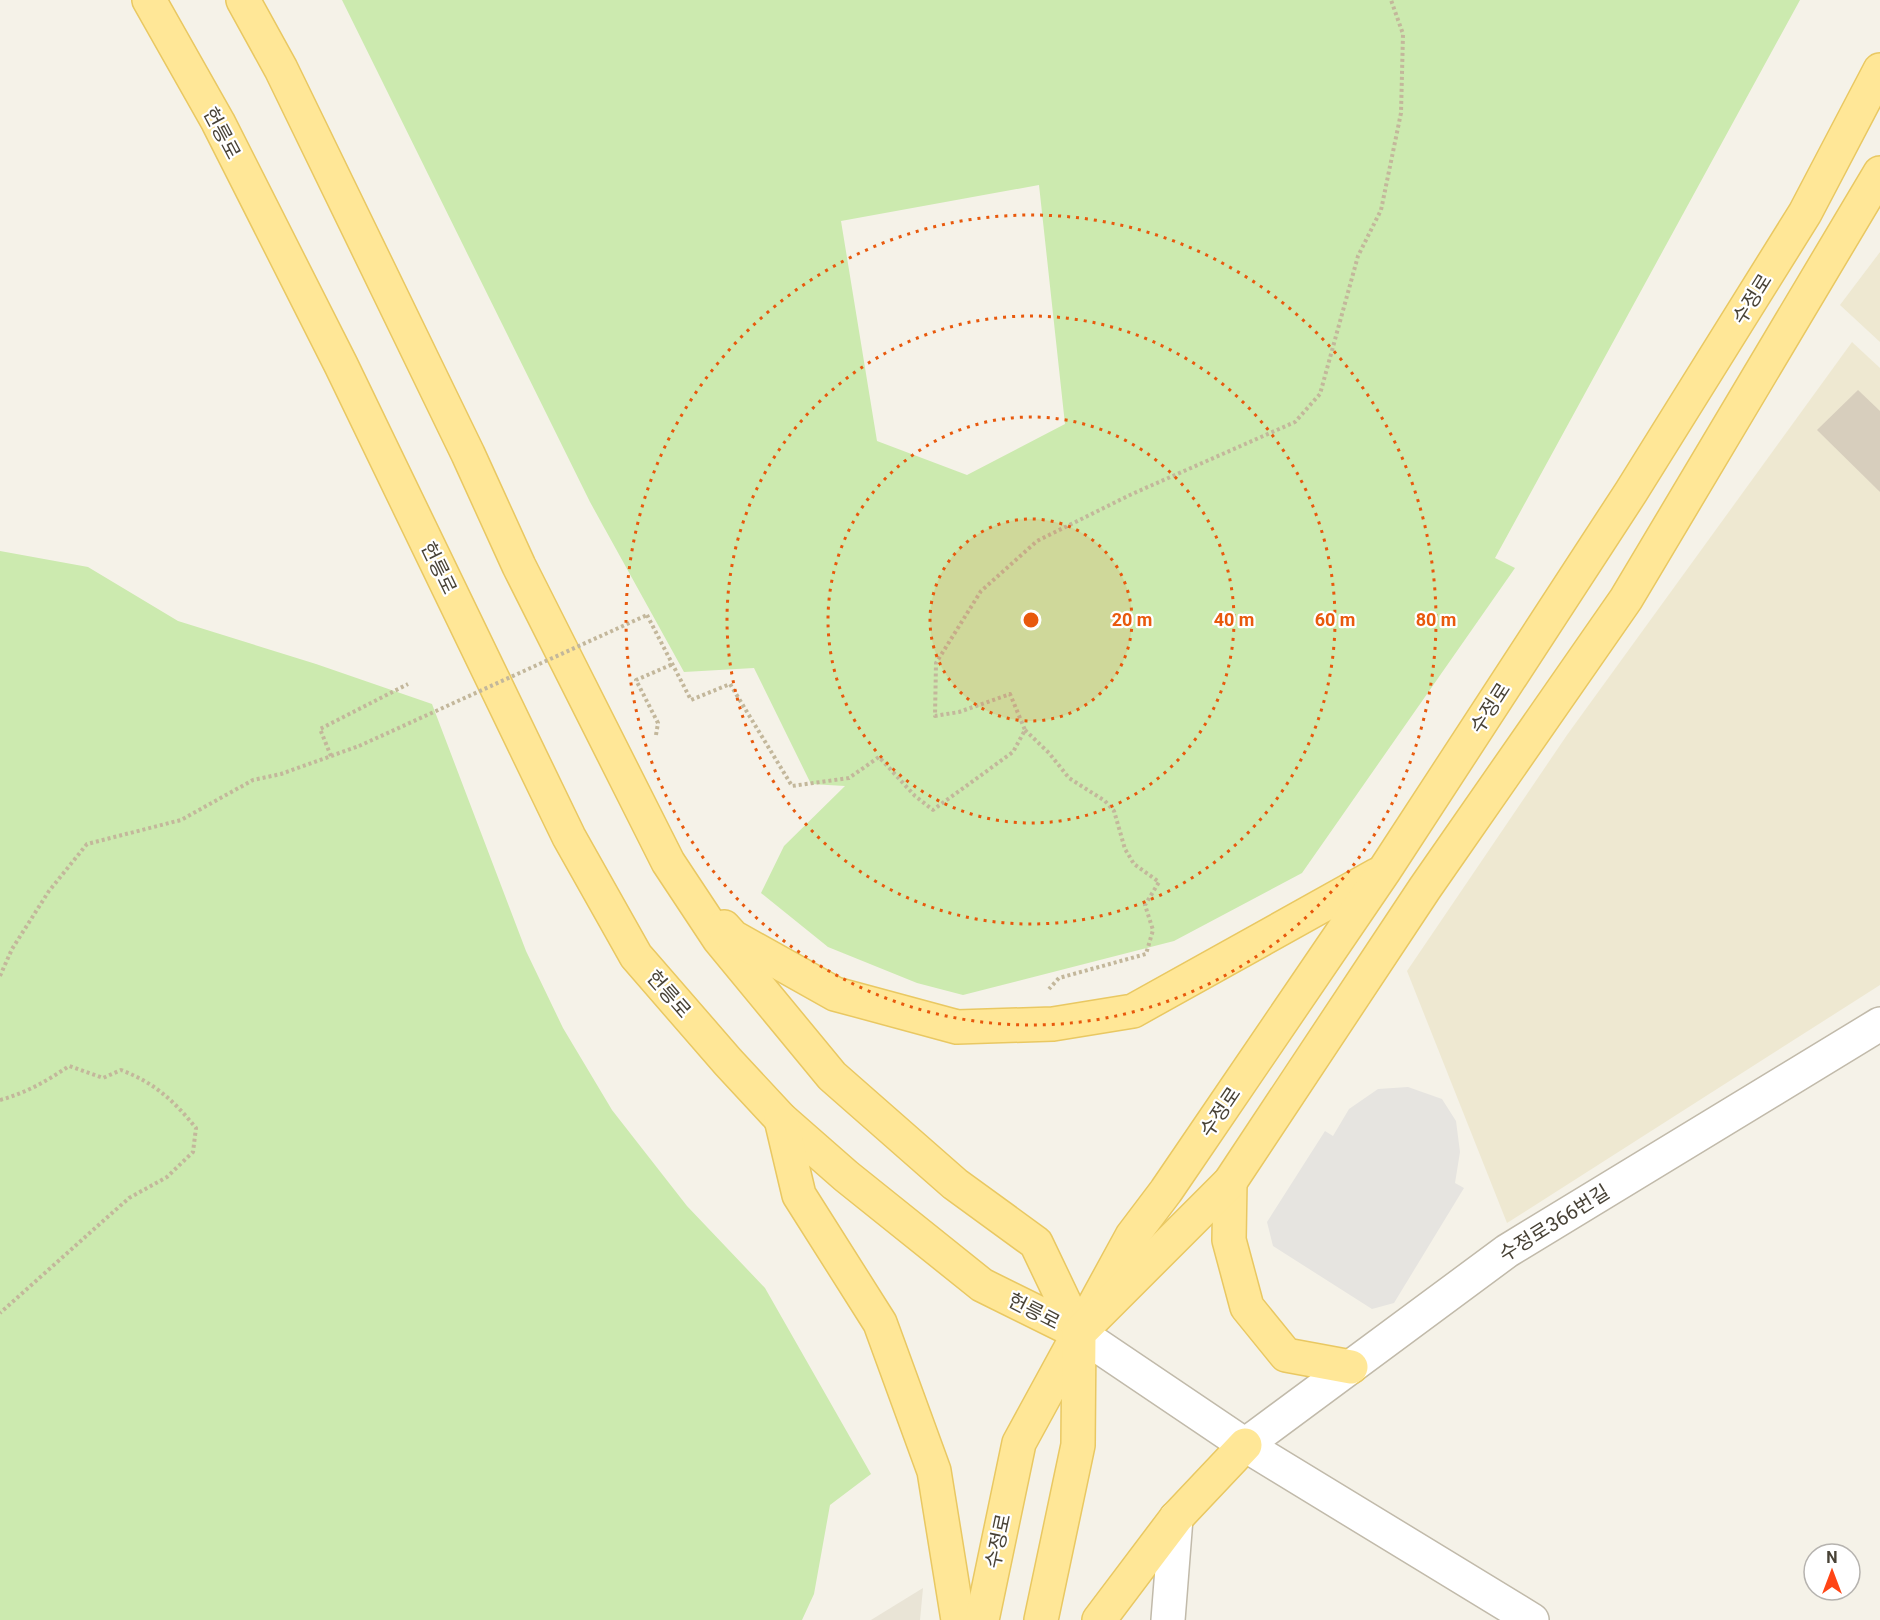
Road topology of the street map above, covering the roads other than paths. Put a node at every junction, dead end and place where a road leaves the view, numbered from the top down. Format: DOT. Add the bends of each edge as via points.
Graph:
graph roads {
  1 [pos="148,0"];
  2 [pos="243,0"];
  3 [pos="1880,70"];
  4 [pos="1880,173"];
  5 [pos="668,862"];
  6 [pos="1384,871"];
  7 [pos="1880,1024"];
  8 [pos="782,1119"];
  9 [pos="1230,1182"];
  10 [pos="1079,1334"];
  11 [pos="1350,1367"];
  12 [pos="1245,1445"];
  13 [pos="1176,1518"];
  14 [pos="958,1620"];
  15 [pos="981,1620"];
  16 [pos="1041,1620"];
  17 [pos="1099,1620"];
  18 [pos="1168,1620"];
  19 [pos="1532,1620"];
  1 -- 8 [label="main road, 헌릉로" via="218,122 575,847 636,956"];
  2 -- 5 [label="main road, 헌릉로" via="281,69 519,566"];
  3 -- 6 [label="main road, 수정로" via="1805,213 1632,492"];
  4 -- 9 [label="main road, 수정로" via="1626,599 1425,888"];
  5 -- 6 [label="main road" via="733,937 835,994 957,1027 1053,1024 1133,1011"];
  5 -- 10 [label="main road, 헌릉로" via="719,939 832,1076 955,1185 1036,1243"];
  6 -- 10 [label="main road, 수정로" via="1132,1236"];
  7 -- 11 [label="street, 수정로366번길" via="1507,1251"];
  8 -- 10 [label="main road, 헌릉로" via="982,1285"];
  8 -- 14 [label="main road" via="799,1195 880,1323 934,1471"];
  9 -- 10 [label="main road, 수정로"];
  9 -- 11 [label="main road" via="1229,1240 1246,1307 1286,1355"];
  10 -- 12 [label="street"];
  10 -- 15 [label="main road, 수정로" via="1019,1443"];
  10 -- 16 [label="main road, 수정로" via="1078,1445"];
  11 -- 12 [label="street, 수정로366번길"];
  12 -- 13 [label="main road"];
  12 -- 19 [label="street"];
  13 -- 17 [label="main road"];
  13 -- 18 [label="street"];
}
